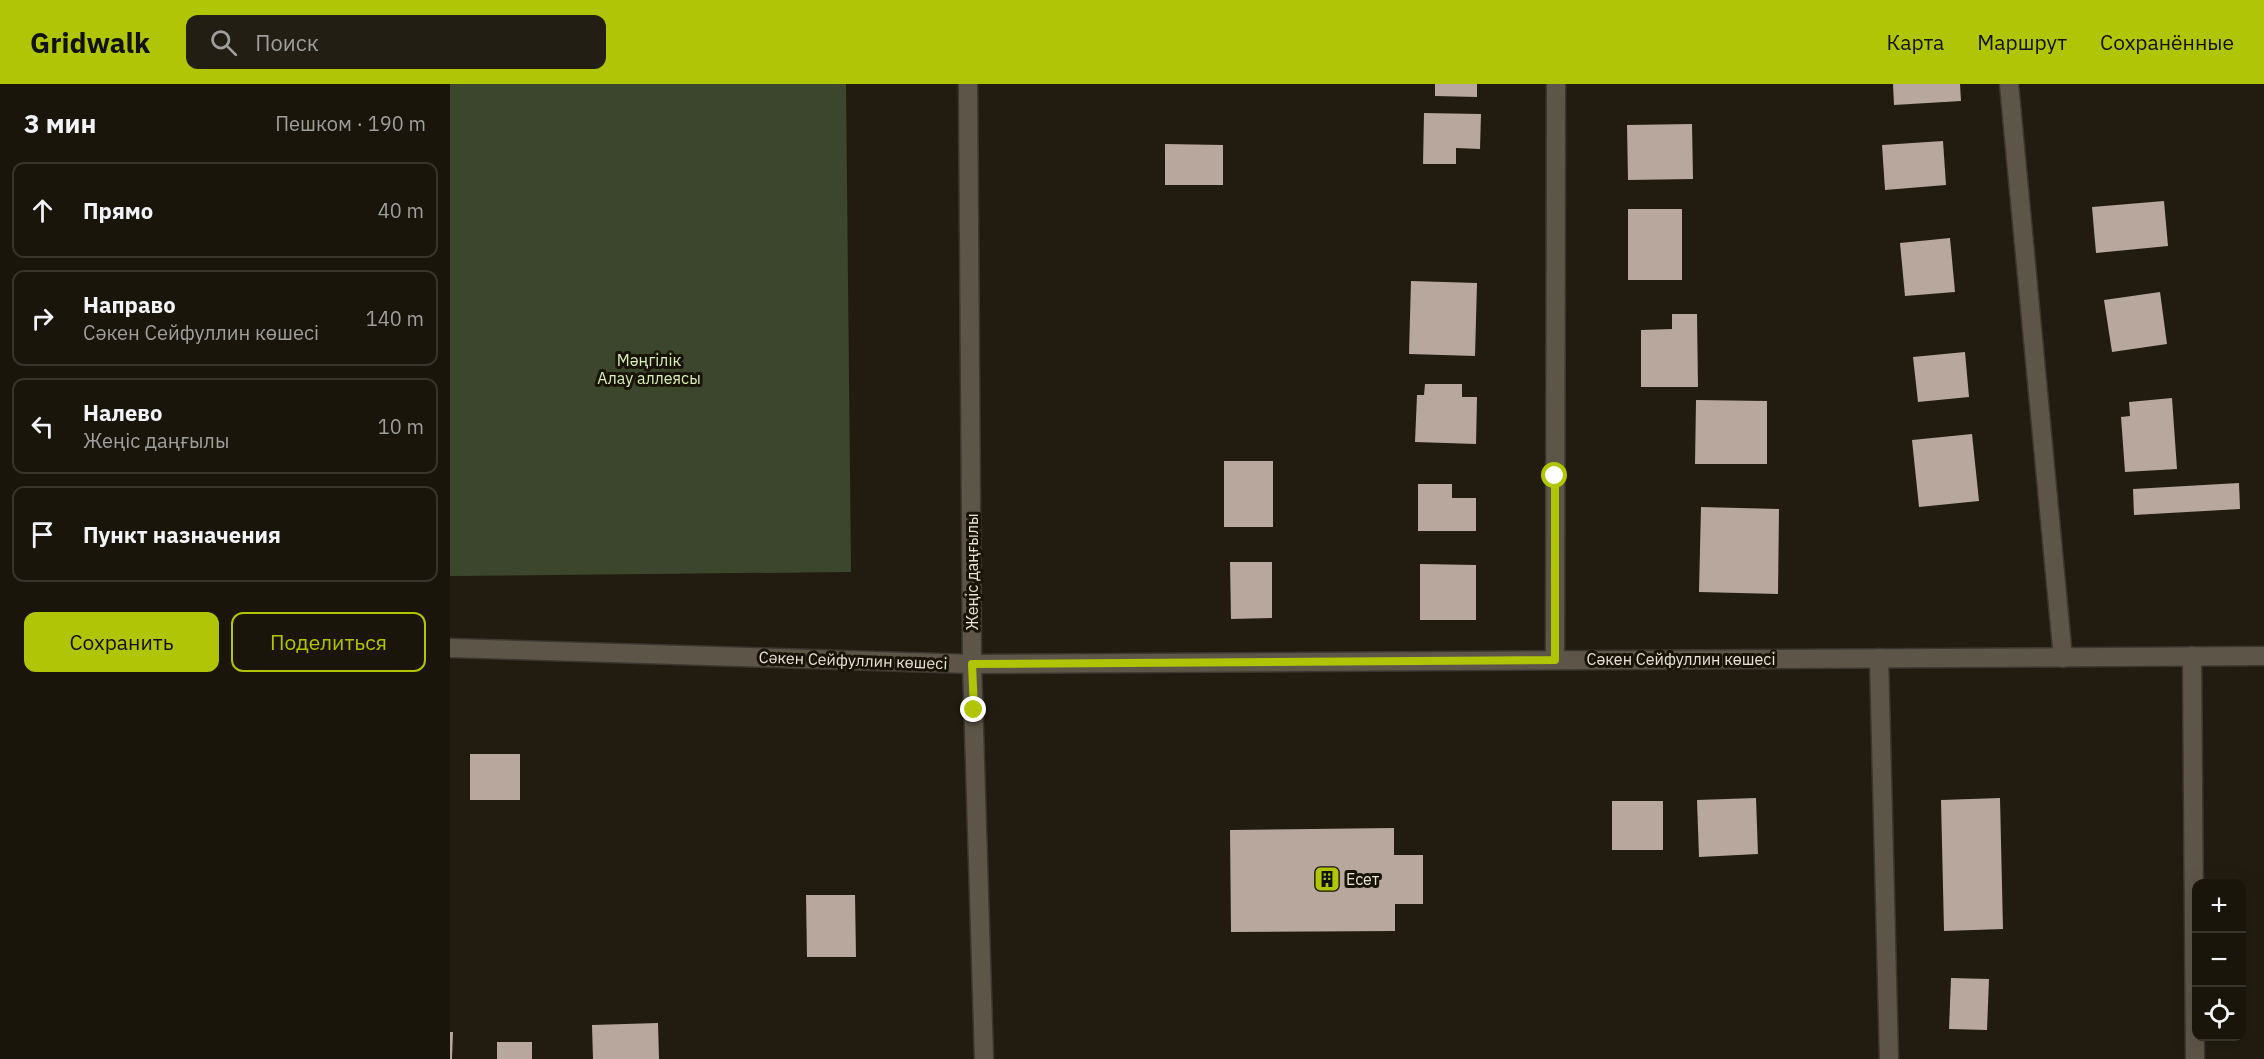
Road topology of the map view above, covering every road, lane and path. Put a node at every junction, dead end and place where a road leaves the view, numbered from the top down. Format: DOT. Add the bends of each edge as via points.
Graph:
graph roads {
  1 [pos="968,84"];
  2 [pos="1556,84"];
  3 [pos="2009,84"];
  4 [pos="450,648"];
  5 [pos="2192,656"];
  6 [pos="2264,656"];
  7 [pos="1879,658"];
  8 [pos="2063,658"];
  9 [pos="1555,660"];
  10 [pos="972,664"];
  11 [pos="984,1059"];
  12 [pos="1888,1059"];
  13 [pos="2195,1059"];
  1 -- 10 [label="street, Жеңіс даңғылы"];
  2 -- 9 [label="street"];
  3 -- 8 [label="street"];
  4 -- 10 [label="street, Сәкен Сейфуллин көшесі"];
  5 -- 6 [label="street, Сәкен Сейфуллин көшесі"];
  5 -- 8 [label="street, Сәкен Сейфуллин көшесі"];
  5 -- 13 [label="street"];
  7 -- 8 [label="street, Сәкен Сейфуллин көшесі"];
  7 -- 9 [label="street, Сәкен Сейфуллин көшесі"];
  7 -- 12 [label="street"];
  9 -- 10 [label="street, Сәкен Сейфуллин көшесі"];
  10 -- 11 [label="street, Жеңіс даңғылы"];
}
